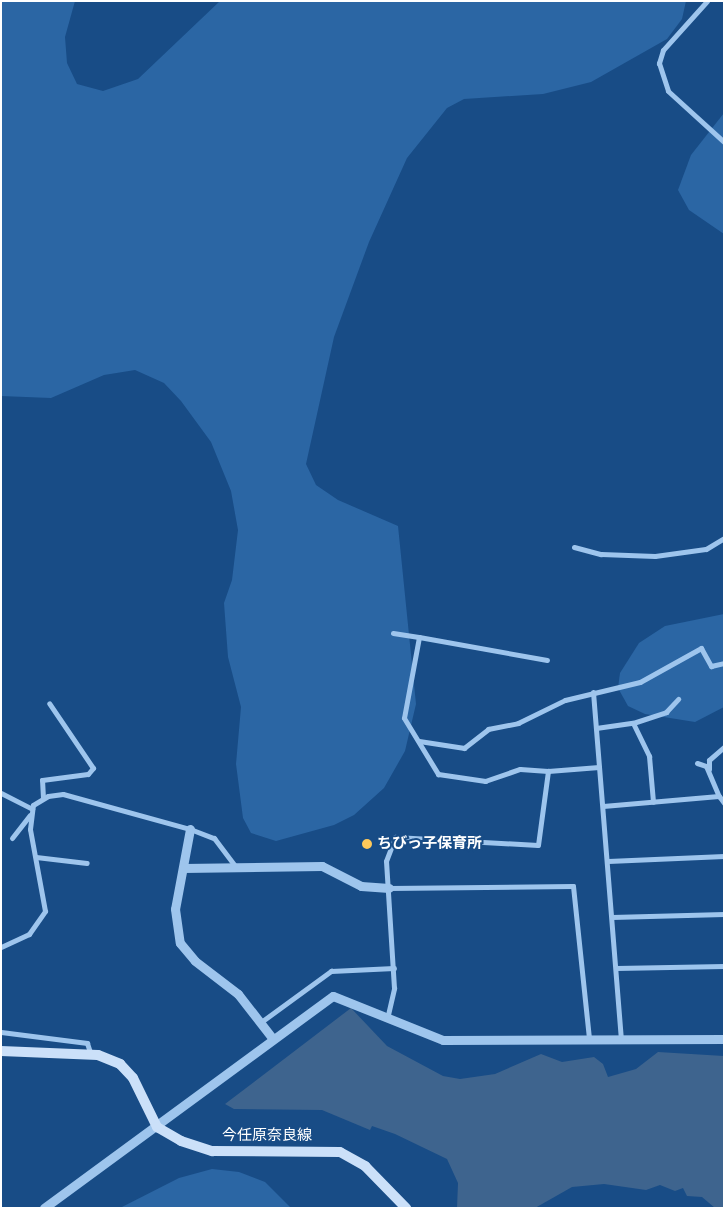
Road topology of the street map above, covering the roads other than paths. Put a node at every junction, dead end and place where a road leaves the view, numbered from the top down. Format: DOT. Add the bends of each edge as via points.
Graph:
graph roads {
  1 [pos="706,1"];
  2 [pos="724,142"];
  3 [pos="724,538"];
  4 [pos="574,547"];
  5 [pos="393,633"];
  6 [pos="419,637"];
  7 [pos="547,660"];
  8 [pos="724,663"];
  9 [pos="593,692"];
  10 [pos="678,698"];
  11 [pos="49,703"];
  12 [pos="633,723"];
  13 [pos="596,728"];
  14 [pos="418,741"];
  15 [pos="724,747"];
  16 [pos="697,763"];
  17 [pos="599,767"];
  18 [pos="709,770"];
  19 [pos="548,771"];
  20 [pos="1,793"];
  21 [pos="719,796"];
  22 [pos="43,798"];
  23 [pos="653,802"];
  24 [pos="724,803"];
  25 [pos="603,806"];
  26 [pos="31,812"];
  27 [pos="190,829"];
  28 [pos="12,838"];
  29 [pos="724,856"];
  30 [pos="36,857"];
  31 [pos="608,861"];
  32 [pos="87,863"];
  33 [pos="236,867"];
  34 [pos="183,868"];
  35 [pos="389,888"];
  36 [pos="724,914"];
  37 [pos="612,918"];
  38 [pos="1,947"];
  39 [pos="724,966"];
  40 [pos="394,968"];
  41 [pos="616,968"];
  42 [pos="387,1019"];
  43 [pos="260,1022"];
  44 [pos="1,1032"];
  45 [pos="274,1039"];
  46 [pos="621,1039"];
  47 [pos="724,1039"];
  48 [pos="589,1040"];
  49 [pos="1,1051"];
  50 [pos="91,1055"];
  51 [pos="157,1127"];
  52 [pos="44,1208"];
  53 [pos="406,1208"];
  1 -- 2 [label="street" via="663,50 659,63 668,91"];
  3 -- 4 [label="street" via="706,549 655,556 600,554"];
  5 -- 6 [label="street"];
  6 -- 7 [label="street"];
  6 -- 14 [label="street" via="404,718"];
  8 -- 9 [label="street" via="711,666 701,648 640,682"];
  9 -- 13 [label="street"];
  9 -- 14 [label="street" via="518,724 488,729 464,748"];
  10 -- 12 [label="street" via="666,712"];
  11 -- 22 [label="street" via="93,768 88,774 42,780"];
  12 -- 13 [label="street"];
  12 -- 23 [label="street" via="649,756"];
  13 -- 17 [label="street"];
  14 -- 19 [label="street" via="438,774 485,781 520,769"];
  15 -- 18 [label="street" via="709,760"];
  16 -- 18 [label="street"];
  17 -- 19 [label="street"];
  17 -- 25 [label="street"];
  18 -- 21 [label="street"];
  19 -- 35 [label="street" via="538,845 395,838 386,862"];
  20 -- 26 [label="street"];
  21 -- 23 [label="street"];
  21 -- 24 [label="street"];
  22 -- 26 [label="street"];
  22 -- 27 [label="street" via="63,794"];
  23 -- 25 [label="street"];
  25 -- 31 [label="street"];
  26 -- 28 [label="street"];
  26 -- 30 [label="street"];
  27 -- 33 [label="street" via="214,838"];
  27 -- 34 [label="street"];
  29 -- 31 [label="street"];
  30 -- 32 [label="street"];
  30 -- 38 [label="street" via="45,911 29,934"];
  31 -- 37 [label="street"];
  33 -- 34 [label="street"];
  33 -- 35 [label="street" via="322,866 361,886"];
  34 -- 43 [label="street" via="174,921 180,943 195,961 238,994"];
  35 -- 40 [label="street"];
  35 -- 48 [label="street" via="573,886"];
  36 -- 37 [label="street"];
  37 -- 41 [label="street"];
  39 -- 41 [label="street"];
  40 -- 42 [label="street"];
  40 -- 43 [label="street" via="331,971"];
  41 -- 46 [label="street"];
  42 -- 45 [label="street" via="352,1000 333,996"];
  42 -- 48 [label="street" via="443,1040"];
  43 -- 45 [label="street"];
  44 -- 50 [label="street" via="87,1043"];
  45 -- 51 [label="street"];
  46 -- 47 [label="street"];
  46 -- 48 [label="street"];
  49 -- 50 [label="main road"];
  50 -- 51 [label="main road" via="120,1064 133,1078"];
  51 -- 52 [label="street"];
  51 -- 53 [label="main road, 今任原奈良線" via="181,1141 212,1151 340,1152 365,1166"];
}
